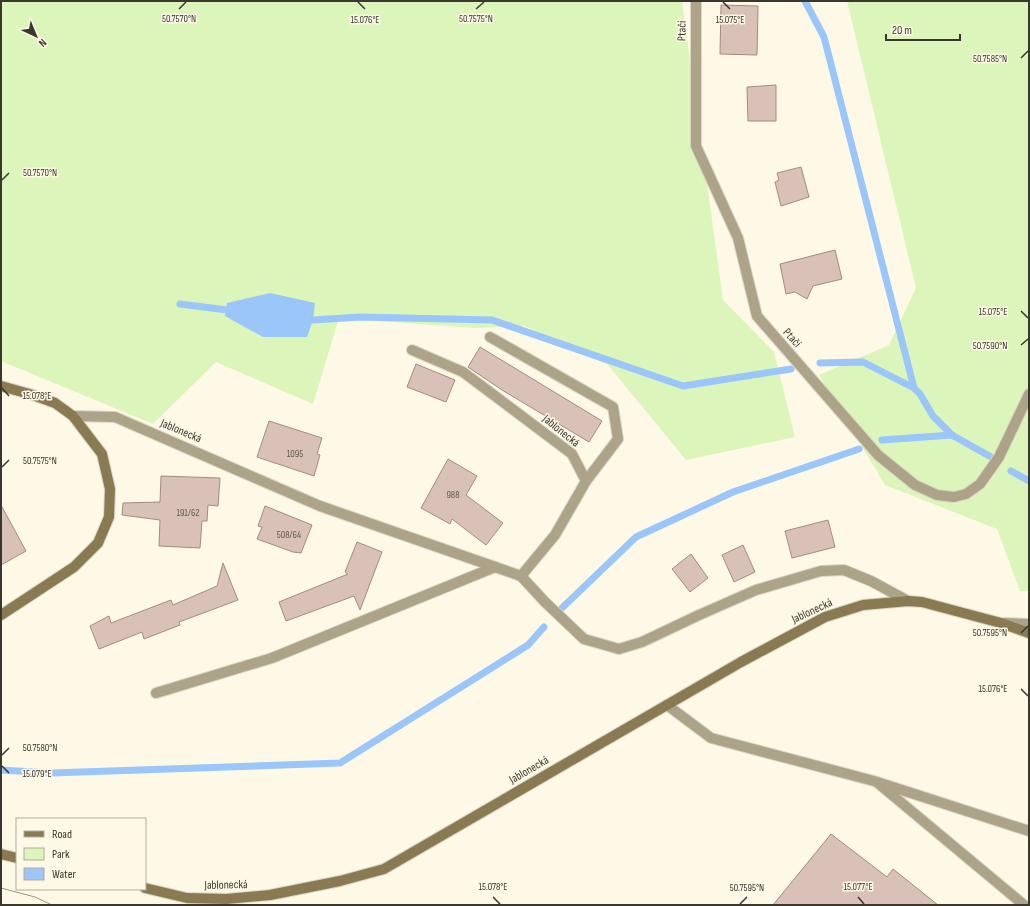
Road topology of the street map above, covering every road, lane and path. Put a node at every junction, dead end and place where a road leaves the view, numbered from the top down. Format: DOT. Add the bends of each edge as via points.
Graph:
graph roads {
  1 [pos="696,1"];
  2 [pos="490,337"];
  3 [pos="412,350"];
  4 [pos="1,386"];
  5 [pos="1029,394"];
  6 [pos="73,416"];
  7 [pos="586,481"];
  8 [pos="495,567"];
  9 [pos="521,576"];
  10 [pos="908,601"];
  11 [pos="1,615"];
  12 [pos="1001,623"];
  13 [pos="1029,624"];
  14 [pos="1029,633"];
  15 [pos="156,693"];
  16 [pos="667,705"];
  17 [pos="874,781"];
  18 [pos="1029,831"];
  19 [pos="1,854"];
  20 [pos="16,858"];
  21 [pos="146,888"];
  22 [pos="1024,905"];
  1 -- 5 [label="street, Ptačí" via="696,146 738,238 756,316 878,455 915,485 937,495 954,497 966,494 980,484 999,457"];
  2 -- 7 [label="street" via="613,407 618,439"];
  3 -- 7 [label="street, Jablonecká" via="463,372 572,454"];
  4 -- 6 [label="main road" via="55,402"];
  6 -- 8 [label="street, Jablonecká" via="116,417 320,506"];
  6 -- 11 [label="main road" via="102,454 110,489 109,517 98,543 74,568"];
  7 -- 9 [label="street" via="555,535"];
  8 -- 9 [label="street, Jablonecká"];
  8 -- 15 [label="street" via="272,658"];
  9 -- 10 [label="street, Jablonecká" via="584,639 619,649 642,642 756,590 821,571 844,570"];
  10 -- 12 [label="main road, Jablonecká" via="922,602"];
  10 -- 16 [label="main road, Jablonecká" via="863,605 825,617"];
  12 -- 13 [label="street"];
  12 -- 14 [label="main road, Jablonecká"];
  16 -- 17 [label="street" via="711,738"];
  16 -- 21 [label="main road, Jablonecká" via="384,869 340,882 270,895 226,899 187,898"];
  17 -- 18 [label="street"];
  17 -- 22 [label="street"];
  19 -- 20 [label="main road"];
}
